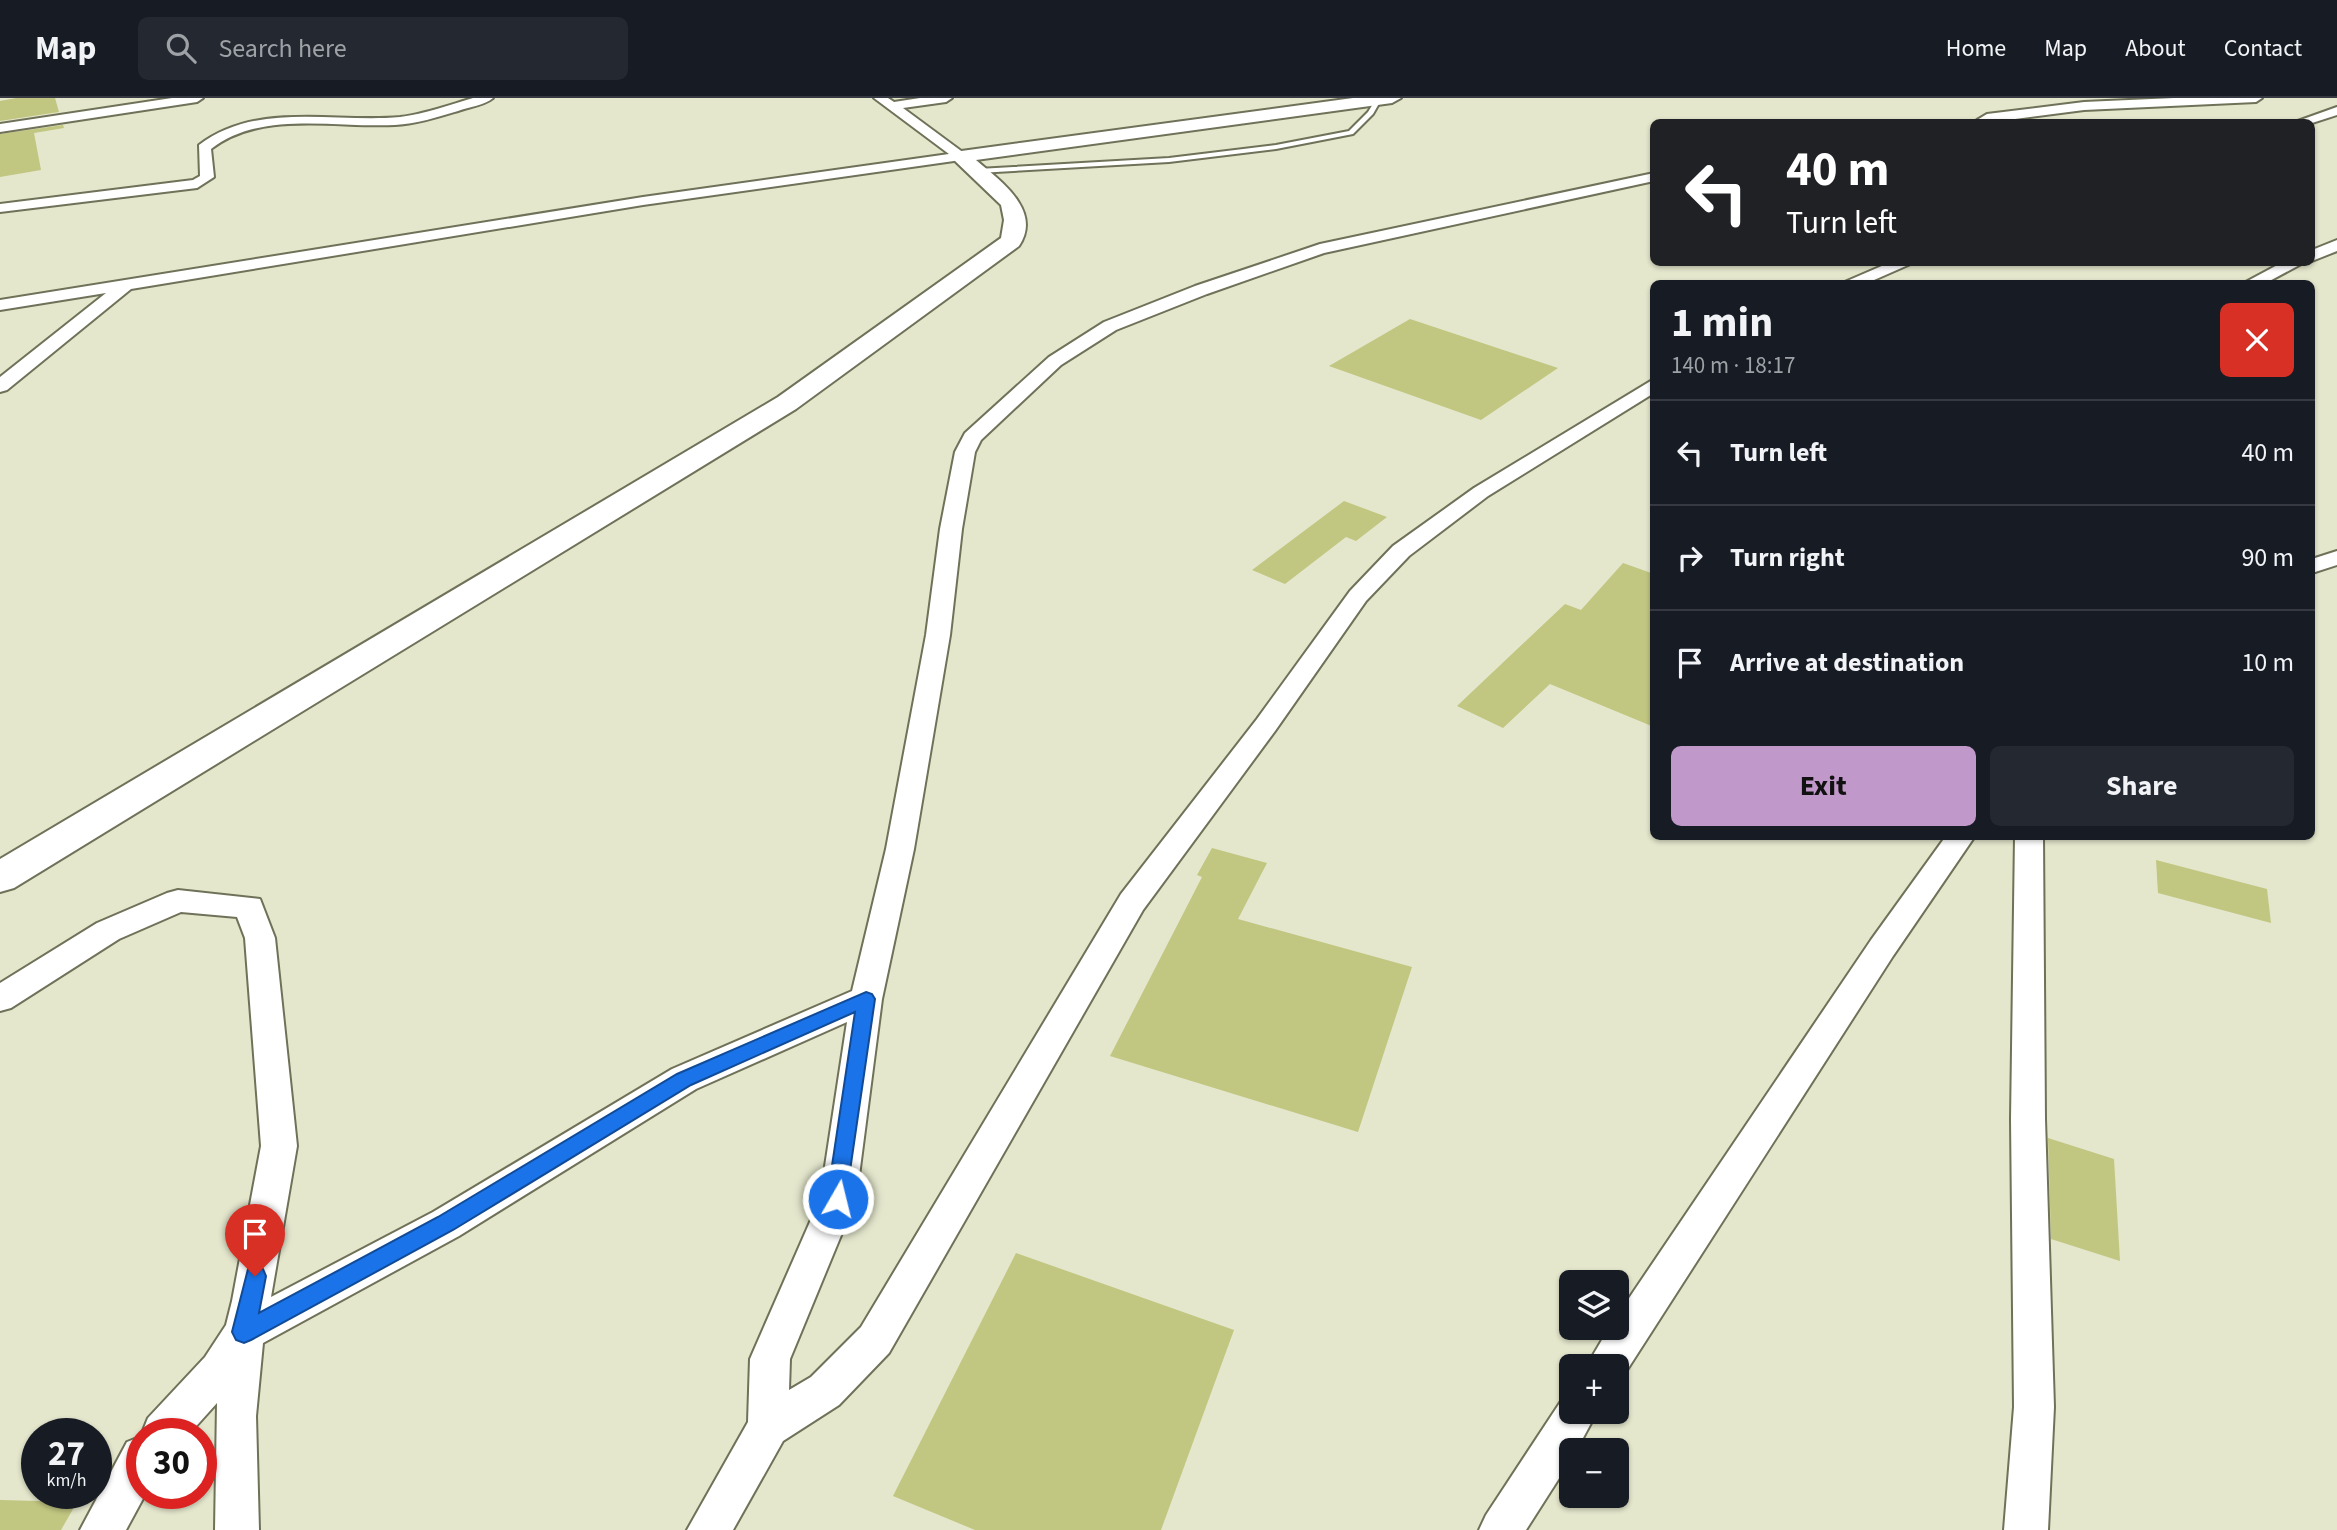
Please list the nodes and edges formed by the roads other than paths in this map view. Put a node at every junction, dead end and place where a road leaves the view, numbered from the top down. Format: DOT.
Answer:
graph roads {
  1 [pos="197,98"];
  2 [pos="487,98"];
  3 [pos="946,98"];
  4 [pos="2256,98"];
  5 [pos="1385,99"];
  6 [pos="886,102"];
  7 [pos="2337,111"];
  8 [pos="1984,119"];
  9 [pos="2312,119"];
  10 [pos="0,128"];
  11 [pos="970,163"];
  12 [pos="1650,178"];
  13 [pos="0,208"];
  14 [pos="2337,245"];
  15 [pos="2315,255"];
  16 [pos="1896,266"];
  17 [pos="2288,266"];
  18 [pos="1859,280"];
  19 [pos="2259,280"];
  20 [pos="127,285"];
  21 [pos="0,305"];
  22 [pos="0,386"];
  23 [pos="1650,391"];
  24 [pos="2337,558"];
  25 [pos="2315,565"];
  26 [pos="1958,840"];
  27 [pos="2029,840"];
  28 [pos="0,878"];
  29 [pos="0,999"];
  30 [pos="866,999"];
  31 [pos="244,1332"];
  32 [pos="1615,1354"];
  33 [pos="177,1418"];
  34 [pos="1569,1424"];
  35 [pos="768,1426"];
  36 [pos="126,1486"];
  37 [pos="102,1530"];
  38 [pos="237,1530"];
  39 [pos="709,1530"];
  40 [pos="1501,1530"];
  41 [pos="2026,1530"];
  1 -- 10 [label="street"];
  2 -- 13 [label="street"];
  3 -- 6 [label="street"];
  4 -- 8 [label="street"];
  5 -- 11 [label="street"];
  5 -- 11 [label="lane"];
  6 -- 11 [label="street"];
  7 -- 9 [label="street"];
  11 -- 20 [label="street"];
  11 -- 28 [label="street"];
  12 -- 30 [label="street"];
  14 -- 15 [label="street"];
  16 -- 18 [label="street"];
  17 -- 19 [label="street"];
  20 -- 21 [label="street"];
  20 -- 22 [label="street"];
  23 -- 35 [label="street"];
  24 -- 25 [label="street"];
  26 -- 32 [label="street"];
  27 -- 41 [label="street"];
  29 -- 31 [label="street"];
  30 -- 31 [label="street"];
  30 -- 35 [label="street"];
  31 -- 33 [label="street"];
  31 -- 38 [label="street"];
  34 -- 40 [label="street"];
  35 -- 39 [label="street"];
  36 -- 37 [label="street"];
}
